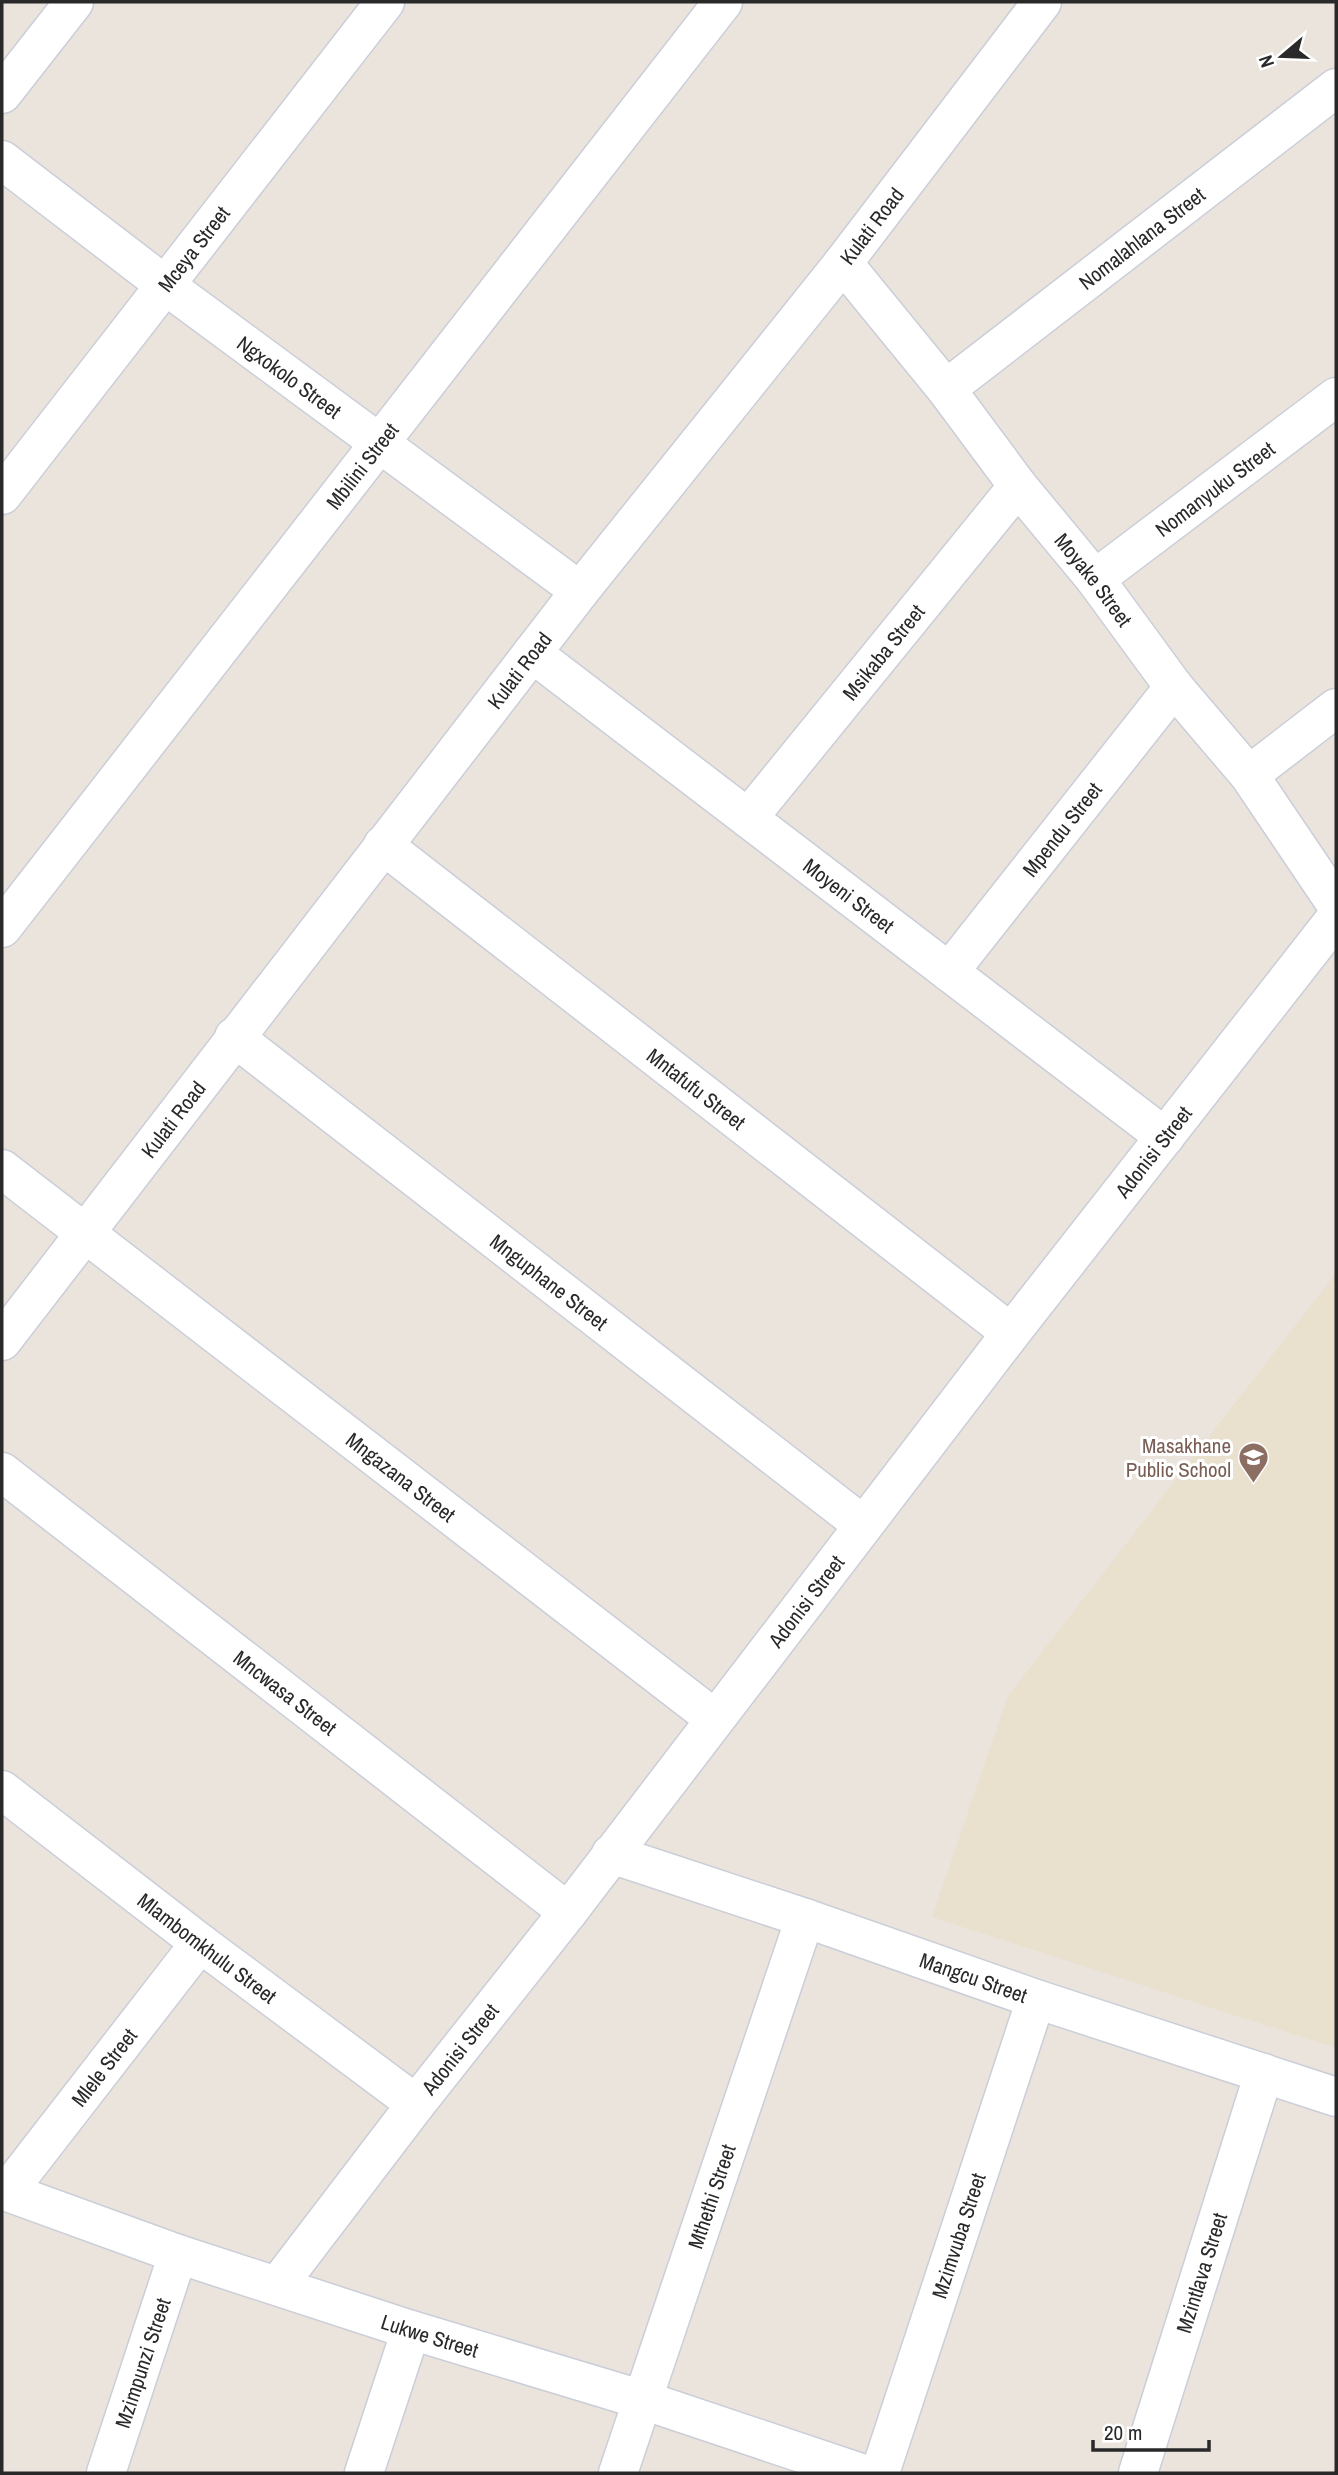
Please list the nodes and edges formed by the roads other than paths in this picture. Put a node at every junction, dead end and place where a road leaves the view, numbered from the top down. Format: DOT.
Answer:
graph roads {
  1 [pos="74,2"];
  2 [pos="386,2"];
  3 [pos="723,2"];
  4 [pos="1042,2"];
  5 [pos="1336,88"];
  6 [pos="2,94"];
  7 [pos="2,160"];
  8 [pos="843,263"];
  9 [pos="165,285"];
  10 [pos="946,389"];
  11 [pos="1336,397"];
  12 [pos="379,443"];
  13 [pos="1018,486"];
  14 [pos="2,495"];
  15 [pos="1095,579"];
  16 [pos="580,591"];
  17 [pos="532,653"];
  18 [pos="1174,687"];
  19 [pos="1336,708"];
  20 [pos="1249,775"];
  21 [pos="748,818"];
  22 [pos="383,845"];
  23 [pos="1336,904"];
  24 [pos="1336,918"];
  25 [pos="2,928"];
  26 [pos="949,971"];
  27 [pos="234,1037"];
  28 [pos="1165,1137"];
  29 [pos="2,1169"];
  30 [pos="86,1234"];
  31 [pos="1011,1333"];
  32 [pos="2,1341"];
  33 [pos="2,1472"];
  34 [pos="863,1525"];
  35 [pos="715,1719"];
  36 [pos="2,1791"];
  37 [pos="611,1854"];
  38 [pos="568,1912"];
  39 [pos="805,1918"];
  40 [pos="200,1943"];
  41 [pos="1036,1999"];
  42 [pos="1264,2073"];
  43 [pos="1336,2097"];
  44 [pos="416,2104"];
  45 [pos="4,2191"];
  46 [pos="178,2254"];
  47 [pos="278,2285"];
  48 [pos="411,2330"];
  49 [pos="643,2400"];
  50 [pos="106,2473"];
  51 [pos="364,2473"];
  52 [pos="618,2473"];
  53 [pos="861,2473"];
  54 [pos="880,2473"];
  55 [pos="1138,2473"];
  1 -- 6 [label="street"];
  2 -- 9 [label="street, Mceya Street"];
  3 -- 12 [label="street, Mbilini Street"];
  4 -- 8 [label="street, Kulati Road"];
  5 -- 10 [label="street, Nomalahlana Street"];
  7 -- 9 [label="street, Ngxokolo Street"];
  8 -- 10 [label="street, Moyake Street"];
  8 -- 16 [label="street, Kulati Road"];
  9 -- 12 [label="street, Ngxokolo Street"];
  9 -- 14 [label="street, Mceya Street"];
  10 -- 13 [label="street, Moyake Street"];
  11 -- 15 [label="street, Nomanyuku Street"];
  12 -- 16 [label="street, Ngxokolo Street"];
  12 -- 25 [label="street, Mbilini Street"];
  13 -- 15 [label="street, Moyake Street"];
  13 -- 21 [label="street, Msikaba Street"];
  15 -- 18 [label="street, Moyake Street"];
  16 -- 17 [label="street, Kulati Road"];
  17 -- 21 [label="street, Moyeni Street"];
  17 -- 22 [label="street, Kulati Road"];
  18 -- 20 [label="street, Moyake Street"];
  18 -- 26 [label="street, Mpendu Street"];
  19 -- 20 [label="street"];
  20 -- 23 [label="street, Moyake Street"];
  21 -- 26 [label="street, Moyeni Street"];
  22 -- 27 [label="street, Kulati Road"];
  22 -- 31 [label="street, Mntafufu Street"];
  24 -- 28 [label="street, Adonisi Street"];
  26 -- 28 [label="street, Moyeni Street"];
  27 -- 30 [label="street, Kulati Road"];
  27 -- 34 [label="street, Mnguphane Street"];
  28 -- 31 [label="street, Adonisi Street"];
  29 -- 30 [label="street, Mngazana Street"];
  30 -- 32 [label="street, Kulati Road"];
  30 -- 35 [label="street, Mngazana Street"];
  31 -- 34 [label="street, Adonisi Street"];
  33 -- 38 [label="street, Mncwasa Street"];
  34 -- 35 [label="street, Adonisi Street"];
  35 -- 37 [label="street, Adonisi Street"];
  36 -- 40 [label="street, Mlambomkhulu Street"];
  37 -- 38 [label="street, Adonisi Street"];
  37 -- 39 [label="street, Mangcu Street"];
  38 -- 44 [label="street, Adonisi Street"];
  39 -- 41 [label="street, Mangcu Street"];
  39 -- 49 [label="street, Mthethi Street"];
  40 -- 44 [label="street, Mlambomkhulu Street"];
  40 -- 45 [label="street, Mlele Street"];
  41 -- 42 [label="street, Mangcu Street"];
  41 -- 54 [label="street, Mzimvuba Street"];
  42 -- 43 [label="street, Mangcu Street"];
  42 -- 55 [label="street, Mzintlava Street"];
  44 -- 47 [label="street, Adonisi Street"];
  45 -- 46 [label="street, Lukwe Street"];
  46 -- 47 [label="street, Lukwe Street"];
  46 -- 50 [label="street, Mzimpunzi Street"];
  47 -- 48 [label="street, Lukwe Street"];
  48 -- 49 [label="street, Lukwe Street"];
  48 -- 51 [label="street"];
  49 -- 52 [label="street, Mthethi Street"];
  49 -- 53 [label="street, Lukwe Street"];
}
